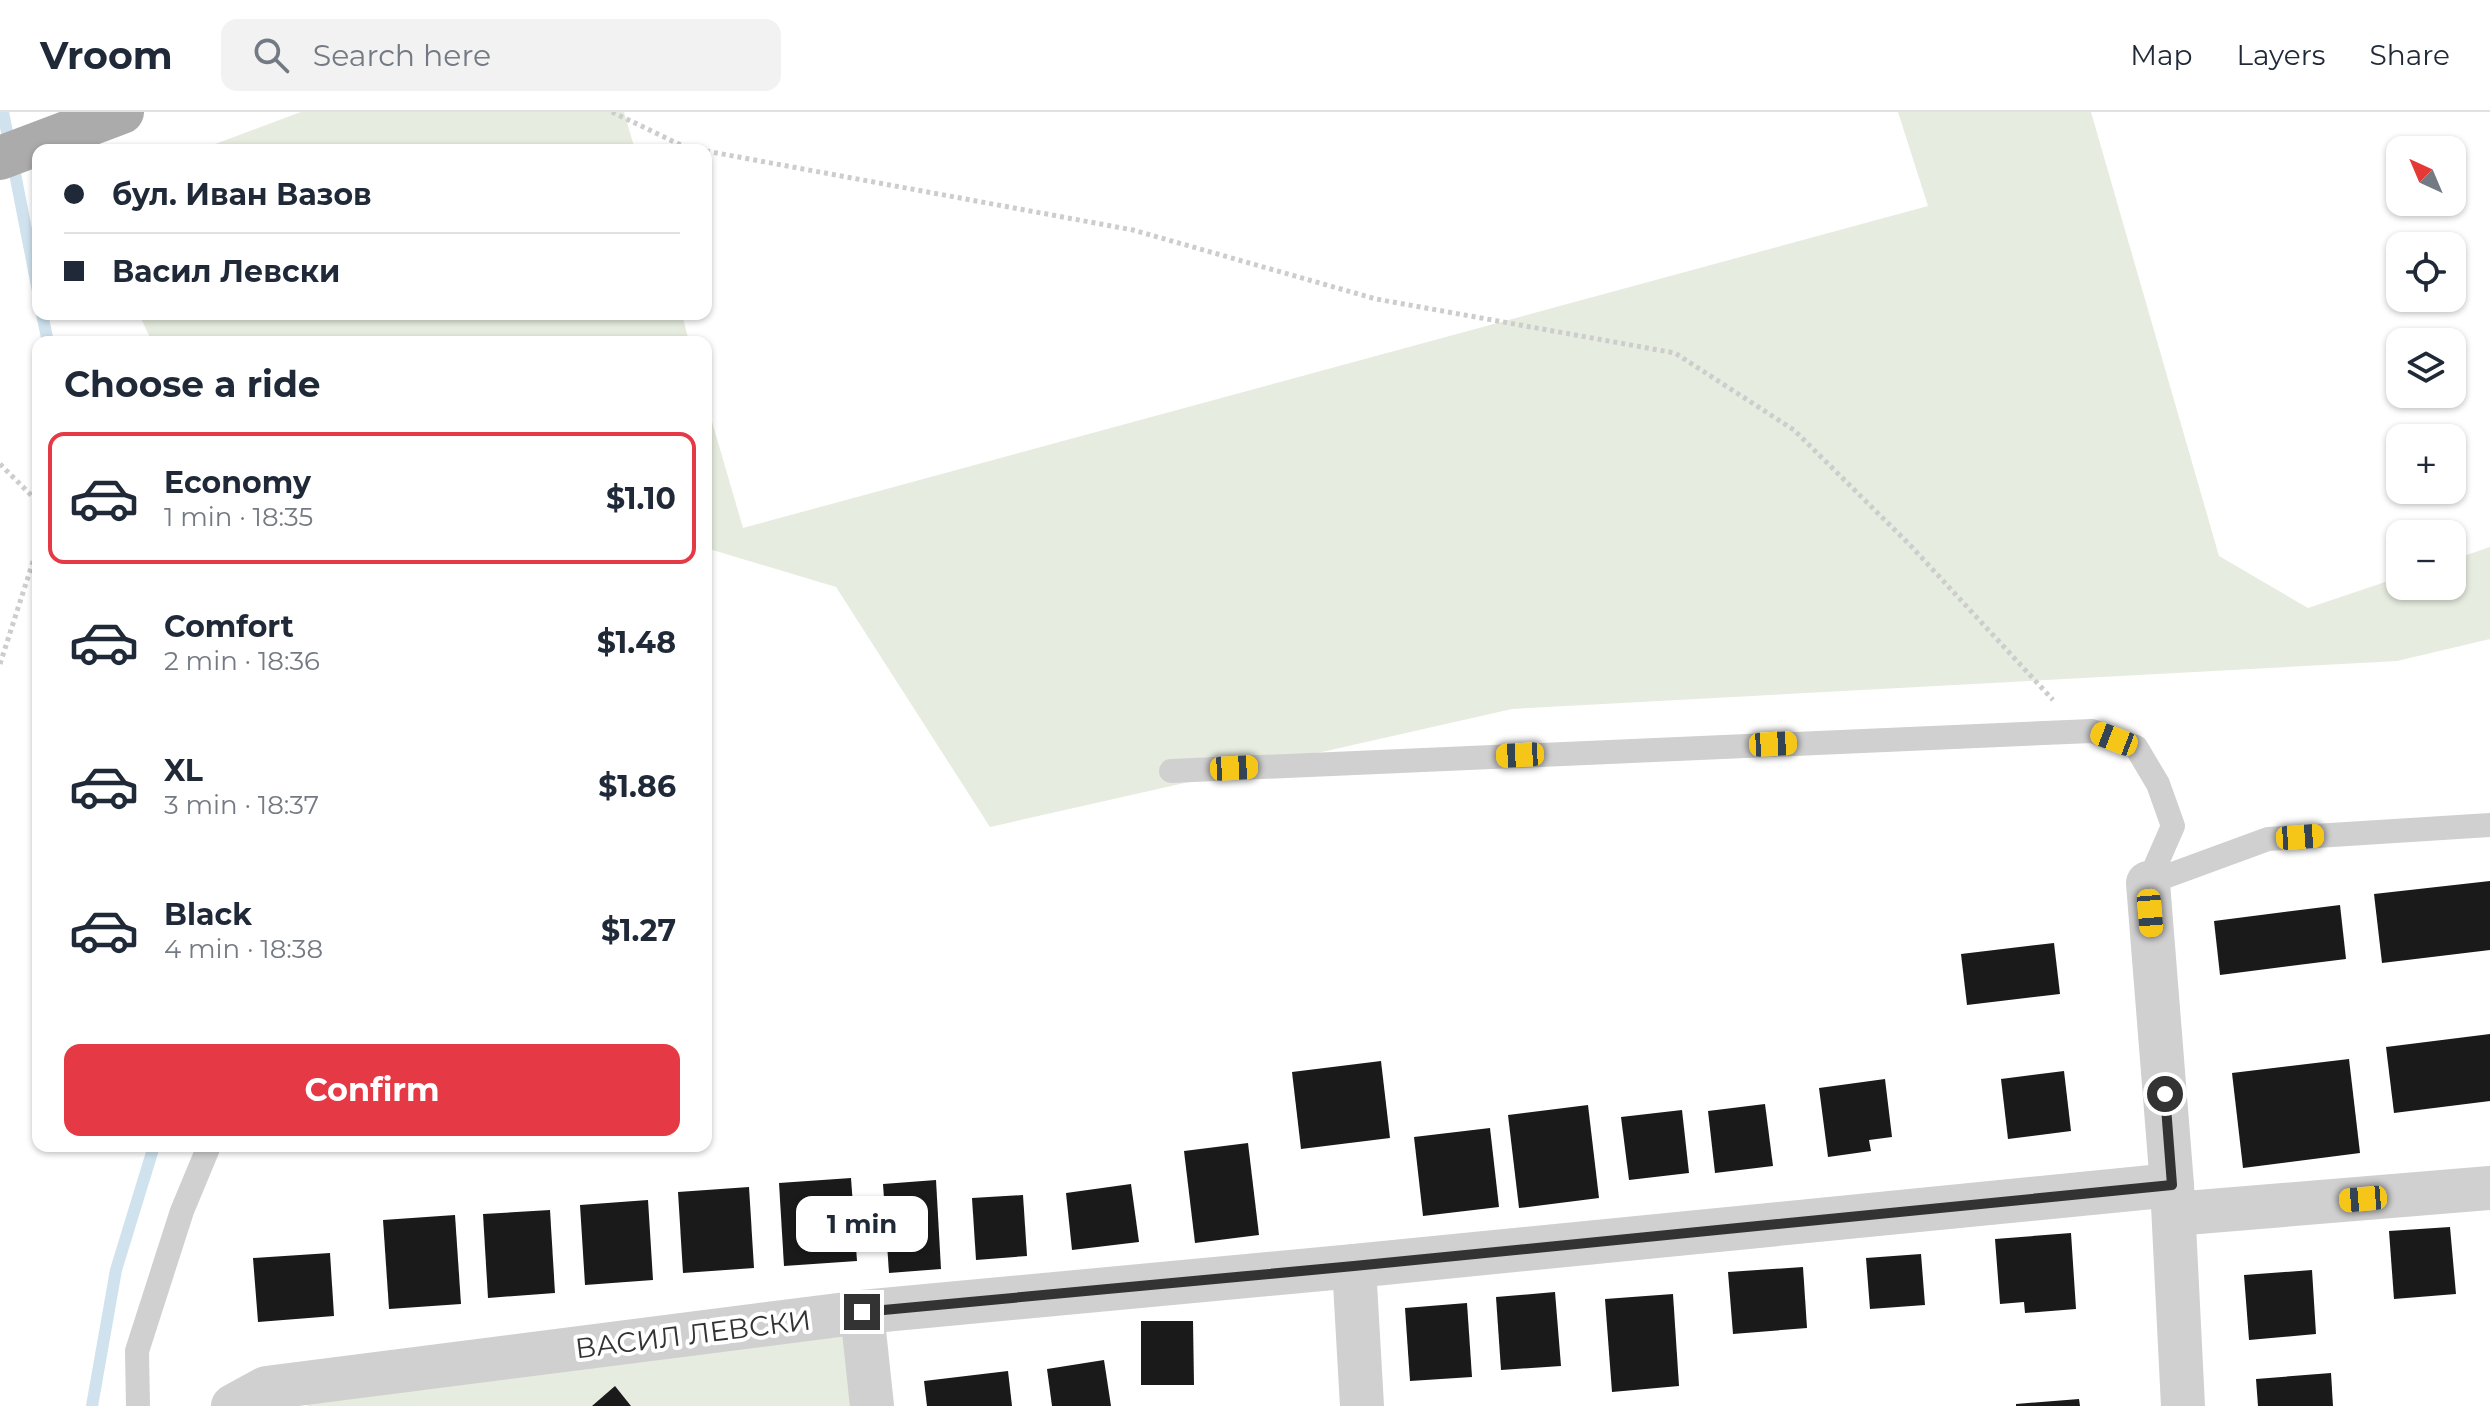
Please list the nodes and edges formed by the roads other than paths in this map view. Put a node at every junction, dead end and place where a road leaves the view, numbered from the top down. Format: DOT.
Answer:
graph roads {
  1 [pos="122,112"];
  2 [pos="37,144"];
  3 [pos="1171,771"];
  4 [pos="2490,825"];
  5 [pos="2148,883"];
  6 [pos="207,1152"];
  7 [pos="2490,1188"];
  8 [pos="2173,1200"];
  9 [pos="1354,1266"];
  10 [pos="862,1312"];
  11 [pos="249,1397"];
  12 [pos="138,1406"];
  13 [pos="872,1406"];
  14 [pos="1362,1406"];
  15 [pos="2183,1406"];
  1 -- 2 [label="main road"];
  3 -- 5 [label="lane"];
  4 -- 5 [label="lane"];
  5 -- 8 [label="street"];
  6 -- 12 [label="lane"];
  7 -- 8 [label="street, ВАСИЛ ЛЕВСКИ"];
  8 -- 9 [label="street, ВАСИЛ ЛЕВСКИ"];
  8 -- 15 [label="street"];
  9 -- 10 [label="street, ВАСИЛ ЛЕВСКИ"];
  9 -- 14 [label="street"];
  10 -- 11 [label="street, ВАСИЛ ЛЕВСКИ"];
  10 -- 13 [label="street"];
}
